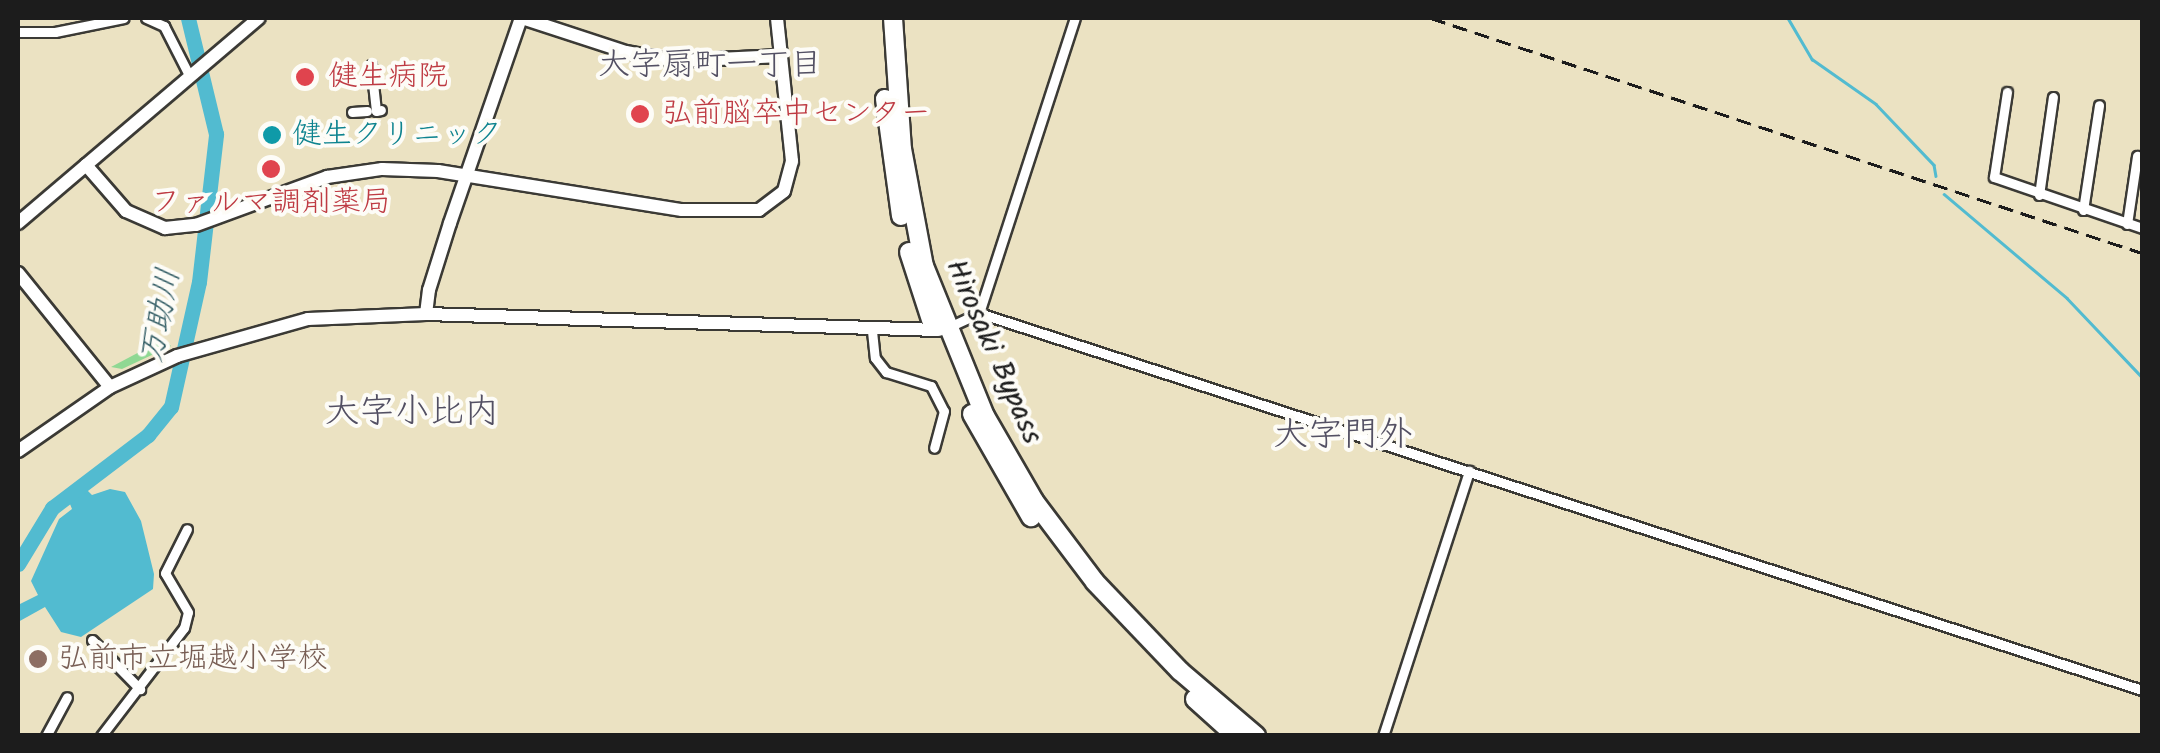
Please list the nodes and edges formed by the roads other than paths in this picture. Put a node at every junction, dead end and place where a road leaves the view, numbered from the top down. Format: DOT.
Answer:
graph roads {
  1 [pos="124,18"];
  2 [pos="146,18"];
  3 [pos="259,18"];
  4 [pos="522,18"];
  5 [pos="777,18"];
  6 [pos="882,18"];
  7 [pos="892,18"];
  8 [pos="1076,18"];
  9 [pos="18,32"];
  10 [pos="781,56"];
  11 [pos="371,65"];
  12 [pos="193,72"];
  13 [pos="2007,92"];
  14 [pos="2053,97"];
  15 [pos="2099,105"];
  16 [pos="381,110"];
  17 [pos="366,111"];
  18 [pos="352,112"];
  19 [pos="2138,156"];
  20 [pos="86,165"];
  21 [pos="467,177"];
  22 [pos="2039,195"];
  23 [pos="2083,210"];
  24 [pos="18,222"];
  25 [pos="2128,224"];
  26 [pos="2142,228"];
  27 [pos="18,273"];
  28 [pos="978,313"];
  29 [pos="426,314"];
  30 [pos="941,330"];
  31 [pos="872,332"];
  32 [pos="110,387"];
  33 [pos="934,448"];
  34 [pos="18,451"];
  35 [pos="1469,472"];
  36 [pos="187,529"];
  37 [pos="92,640"];
  38 [pos="140,689"];
  39 [pos="2142,690"];
  40 [pos="67,697"];
  41 [pos="46,736"];
  42 [pos="101,736"];
  43 [pos="1236,736"];
  44 [pos="1256,736"];
  45 [pos="1383,736"];
  1 -- 9 [label="street"];
  2 -- 12 [label="street"];
  3 -- 12 [label="street"];
  4 -- 10 [label="street"];
  4 -- 21 [label="street"];
  5 -- 10 [label="street"];
  6 -- 30 [label="highway, Hirosaki Bypass"];
  7 -- 30 [label="highway, Hirosaki Bypass"];
  8 -- 28 [label="street"];
  10 -- 21 [label="street"];
  11 -- 16 [label="street"];
  12 -- 20 [label="street"];
  13 -- 22 [label="street"];
  14 -- 22 [label="street"];
  15 -- 23 [label="street"];
  17 -- 18 [label="street"];
  19 -- 25 [label="street"];
  20 -- 21 [label="street"];
  20 -- 24 [label="street"];
  21 -- 29 [label="street"];
  22 -- 23 [label="street"];
  23 -- 25 [label="street"];
  25 -- 26 [label="street"];
  27 -- 32 [label="street"];
  28 -- 30 [label="street"];
  28 -- 35 [label="street"];
  29 -- 31 [label="street"];
  29 -- 32 [label="street"];
  30 -- 31 [label="street"];
  30 -- 43 [label="highway, Hirosaki Bypass"];
  30 -- 44 [label="highway, Hirosaki Bypass"];
  31 -- 33 [label="street"];
  32 -- 34 [label="street"];
  35 -- 39 [label="street"];
  35 -- 45 [label="street"];
  36 -- 38 [label="street"];
  37 -- 38 [label="street"];
  38 -- 42 [label="street"];
  40 -- 41 [label="street"];
}
